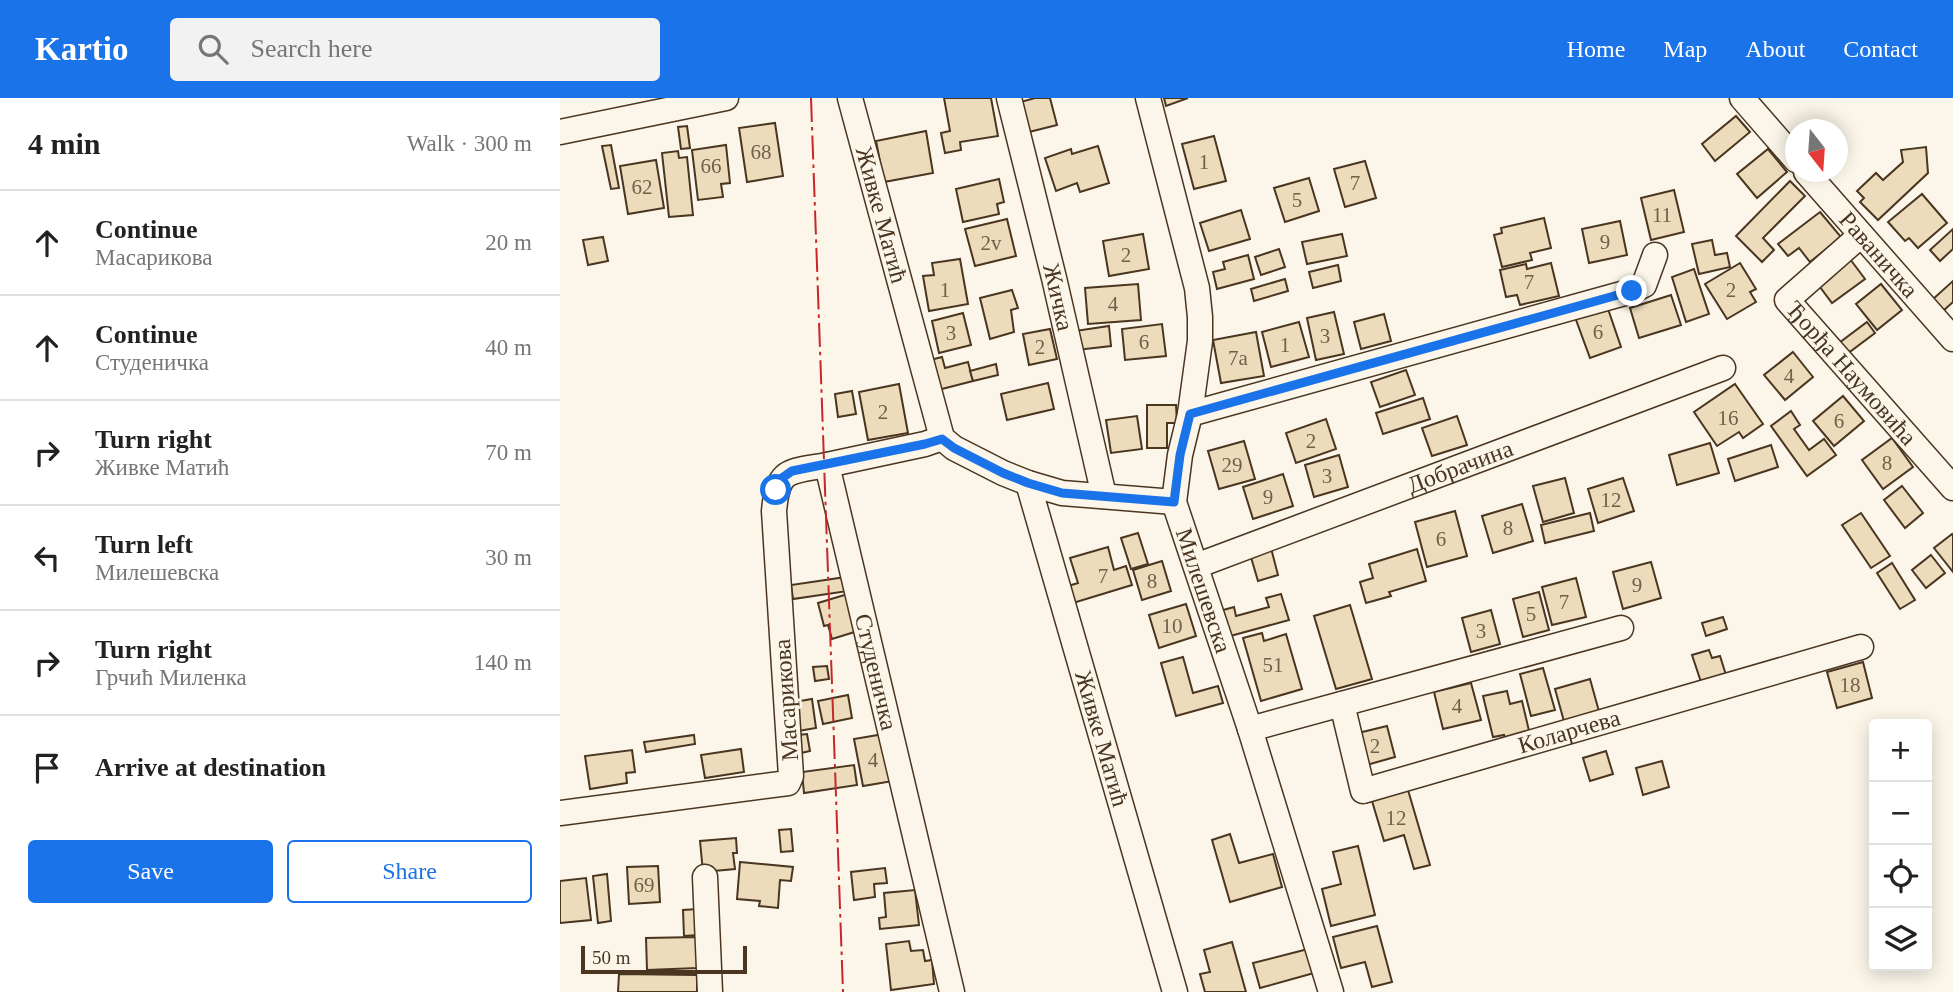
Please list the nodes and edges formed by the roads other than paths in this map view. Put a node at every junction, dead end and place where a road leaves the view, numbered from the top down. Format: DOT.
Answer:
graph roads {
  1 [pos="726,98"];
  2 [pos="850,98"];
  3 [pos="1009,98"];
  4 [pos="1148,98"];
  5 [pos="1742,98"];
  6 [pos="560,132"];
  7 [pos="1785,147"];
  8 [pos="1815,182"];
  9 [pos="1861,235"];
  10 [pos="1655,255"];
  11 [pos="1953,339"];
  12 [pos="1723,369"];
  13 [pos="1190,414"];
  14 [pos="942,439"];
  15 [pos="827,465"];
  16 [pos="1028,483"];
  17 [pos="1953,488"];
  18 [pos="1104,496"];
  19 [pos="1174,502"];
  20 [pos="1196,566"];
  21 [pos="1621,628"];
  22 [pos="1861,647"];
  23 [pos="1342,704"];
  24 [pos="1251,729"];
  25 [pos="560,813"];
  26 [pos="705,877"];
  27 [pos="710,992"];
  28 [pos="952,992"];
  29 [pos="1175,992"];
  30 [pos="1331,992"];
  1 -- 6 [label="street"];
  2 -- 14 [label="street, Живке Матић"];
  3 -- 18 [label="street, Жичка"];
  4 -- 13 [label="street, Милешевска"];
  5 -- 7 [label="street"];
  8 -- 9 [label="street, Раваничка"];
  9 -- 11 [label="street, Раваничка"];
  9 -- 17 [label="street, Ђорђа Наумовића"];
  10 -- 13 [label="street"];
  12 -- 20 [label="street, Добрачина"];
  13 -- 19 [label="street, Милешевска"];
  14 -- 15 [label="street"];
  14 -- 16 [label="street"];
  15 -- 25 [label="street, Масарикова"];
  15 -- 28 [label="street, Студеничка"];
  16 -- 18 [label="street"];
  16 -- 29 [label="street, Живке Матић"];
  18 -- 19 [label="street"];
  19 -- 20 [label="street, Милешевска"];
  20 -- 24 [label="street, Милешевска"];
  21 -- 23 [label="street"];
  22 -- 23 [label="street, Коларчева"];
  23 -- 24 [label="street"];
  24 -- 30 [label="street, Милешевска"];
  26 -- 27 [label="street"];
}
